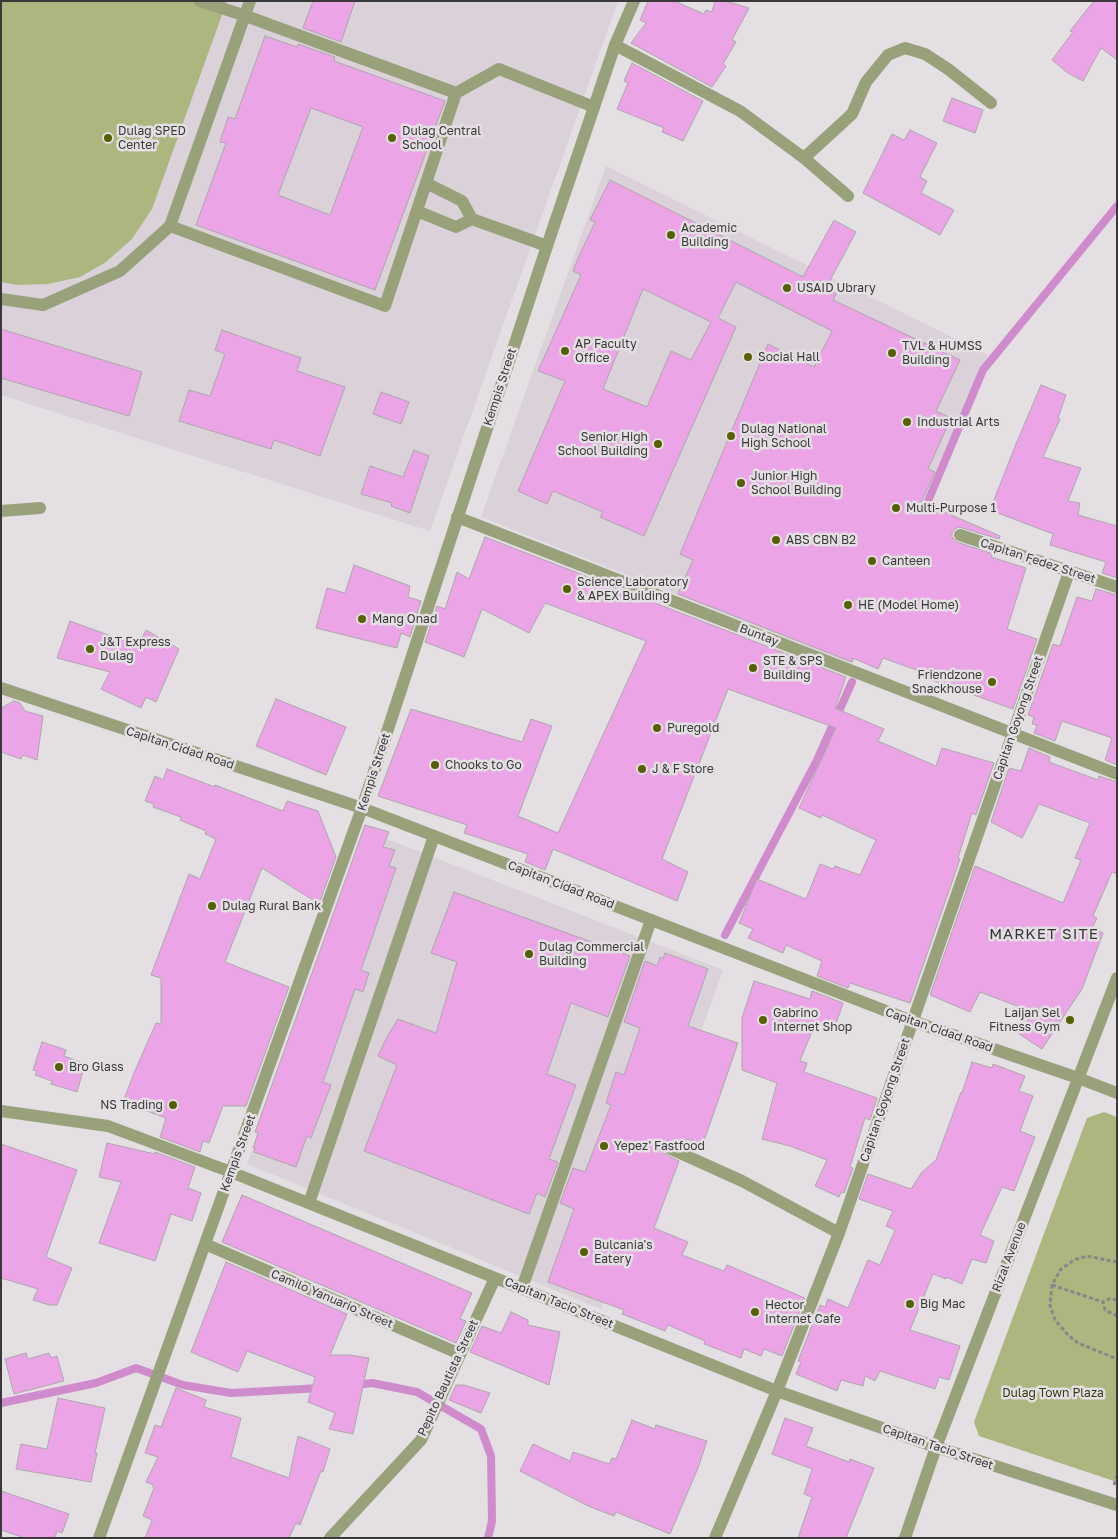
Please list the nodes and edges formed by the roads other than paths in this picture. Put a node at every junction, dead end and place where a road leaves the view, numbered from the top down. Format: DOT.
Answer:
graph roads {
  1 [pos="200,1"];
  2 [pos="250,1"];
  3 [pos="634,1"];
  4 [pos="246,16"];
  5 [pos="615,45"];
  6 [pos="456,93"];
  7 [pos="991,103"];
  8 [pos="594,107"];
  9 [pos="804,158"];
  10 [pos="426,183"];
  11 [pos="848,196"];
  12 [pos="417,211"];
  13 [pos="472,219"];
  14 [pos="170,226"];
  15 [pos="547,246"];
  16 [pos="1,299"];
  17 [pos="40,508"];
  18 [pos="1,511"];
  19 [pos="457,517"];
  20 [pos="960,535"];
  21 [pos="1069,572"];
  22 [pos="1117,587"];
  23 [pos="1,688"];
  24 [pos="1012,735"];
  25 [pos="1117,774"];
  26 [pos="362,808"];
  27 [pos="434,836"];
  28 [pos="651,920"];
  29 [pos="1117,978"];
  30 [pos="912,1021"];
  31 [pos="1078,1078"];
  32 [pos="1117,1093"];
  33 [pos="1,1111"];
  34 [pos="669,1148"];
  35 [pos="231,1172"];
  36 [pos="309,1203"];
  37 [pos="838,1233"];
  38 [pos="205,1244"];
  39 [pos="495,1278"];
  40 [pos="522,1288"];
  41 [pos="460,1354"];
  42 [pos="777,1391"];
  43 [pos="936,1446"];
  44 [pos="1117,1505"];
  45 [pos="99,1538"];
  46 [pos="330,1538"];
  47 [pos="715,1538"];
  48 [pos="905,1538"];
  1 -- 4 [label="street"];
  2 -- 4 [label="street"];
  3 -- 5 [label="street, Kempis Street"];
  4 -- 6 [label="street"];
  4 -- 14 [label="street"];
  5 -- 8 [label="street, Kempis Street"];
  5 -- 9 [label="street"];
  6 -- 8 [label="street"];
  6 -- 10 [label="street"];
  7 -- 9 [label="street"];
  8 -- 15 [label="street, Kempis Street"];
  9 -- 11 [label="street"];
  10 -- 12 [label="street"];
  10 -- 13 [label="street"];
  12 -- 13 [label="street"];
  12 -- 14 [label="street"];
  13 -- 15 [label="street"];
  14 -- 16 [label="street"];
  15 -- 19 [label="street, Kempis Street"];
  17 -- 18 [label="street"];
  19 -- 24 [label="street, Buntay"];
  19 -- 26 [label="street, Kempis Street"];
  20 -- 21 [label="street, Capitan Fedez Street"];
  21 -- 22 [label="street, Capitan Fedez Street"];
  21 -- 24 [label="street, Capitan Goyong Street"];
  23 -- 26 [label="street, Capitan Cidad Road"];
  24 -- 25 [label="street, Buntay"];
  24 -- 30 [label="street, Capitan Goyong Street"];
  26 -- 27 [label="street, Capitan Cidad Road"];
  26 -- 35 [label="street, Kempis Street"];
  27 -- 28 [label="street, Capitan Cidad Road"];
  27 -- 36 [label="street"];
  28 -- 30 [label="street, Capitan Cidad Road"];
  28 -- 40 [label="street"];
  29 -- 31 [label="street, Rizal Avenue"];
  30 -- 31 [label="street, Capitan Cidad Road"];
  30 -- 37 [label="street, Capitan Goyong Street"];
  31 -- 32 [label="street, Capitan Cidad Road"];
  31 -- 43 [label="street, Rizal Avenue"];
  33 -- 35 [label="street, Capitan Tacio Street"];
  34 -- 37 [label="street"];
  35 -- 36 [label="street, Capitan Tacio Street"];
  35 -- 38 [label="street, Kempis Street"];
  36 -- 39 [label="street, Capitan Tacio Street"];
  37 -- 42 [label="street, Capitan Goyong Street"];
  38 -- 41 [label="street, Camilo Yanuario Street"];
  38 -- 45 [label="street, Kempis Street"];
  39 -- 40 [label="street, Capitan Tacio Street"];
  39 -- 41 [label="street, Pepito Bautista Street"];
  40 -- 42 [label="street, Capitan Tacio Street"];
  41 -- 46 [label="street, Pepito Bautista Street"];
  42 -- 43 [label="street, Capitan Tacio Street"];
  42 -- 47 [label="street, Capitan Goyong Street"];
  43 -- 44 [label="street, Capitan Tacio Street"];
  43 -- 48 [label="street, Rizal Avenue"];
}
